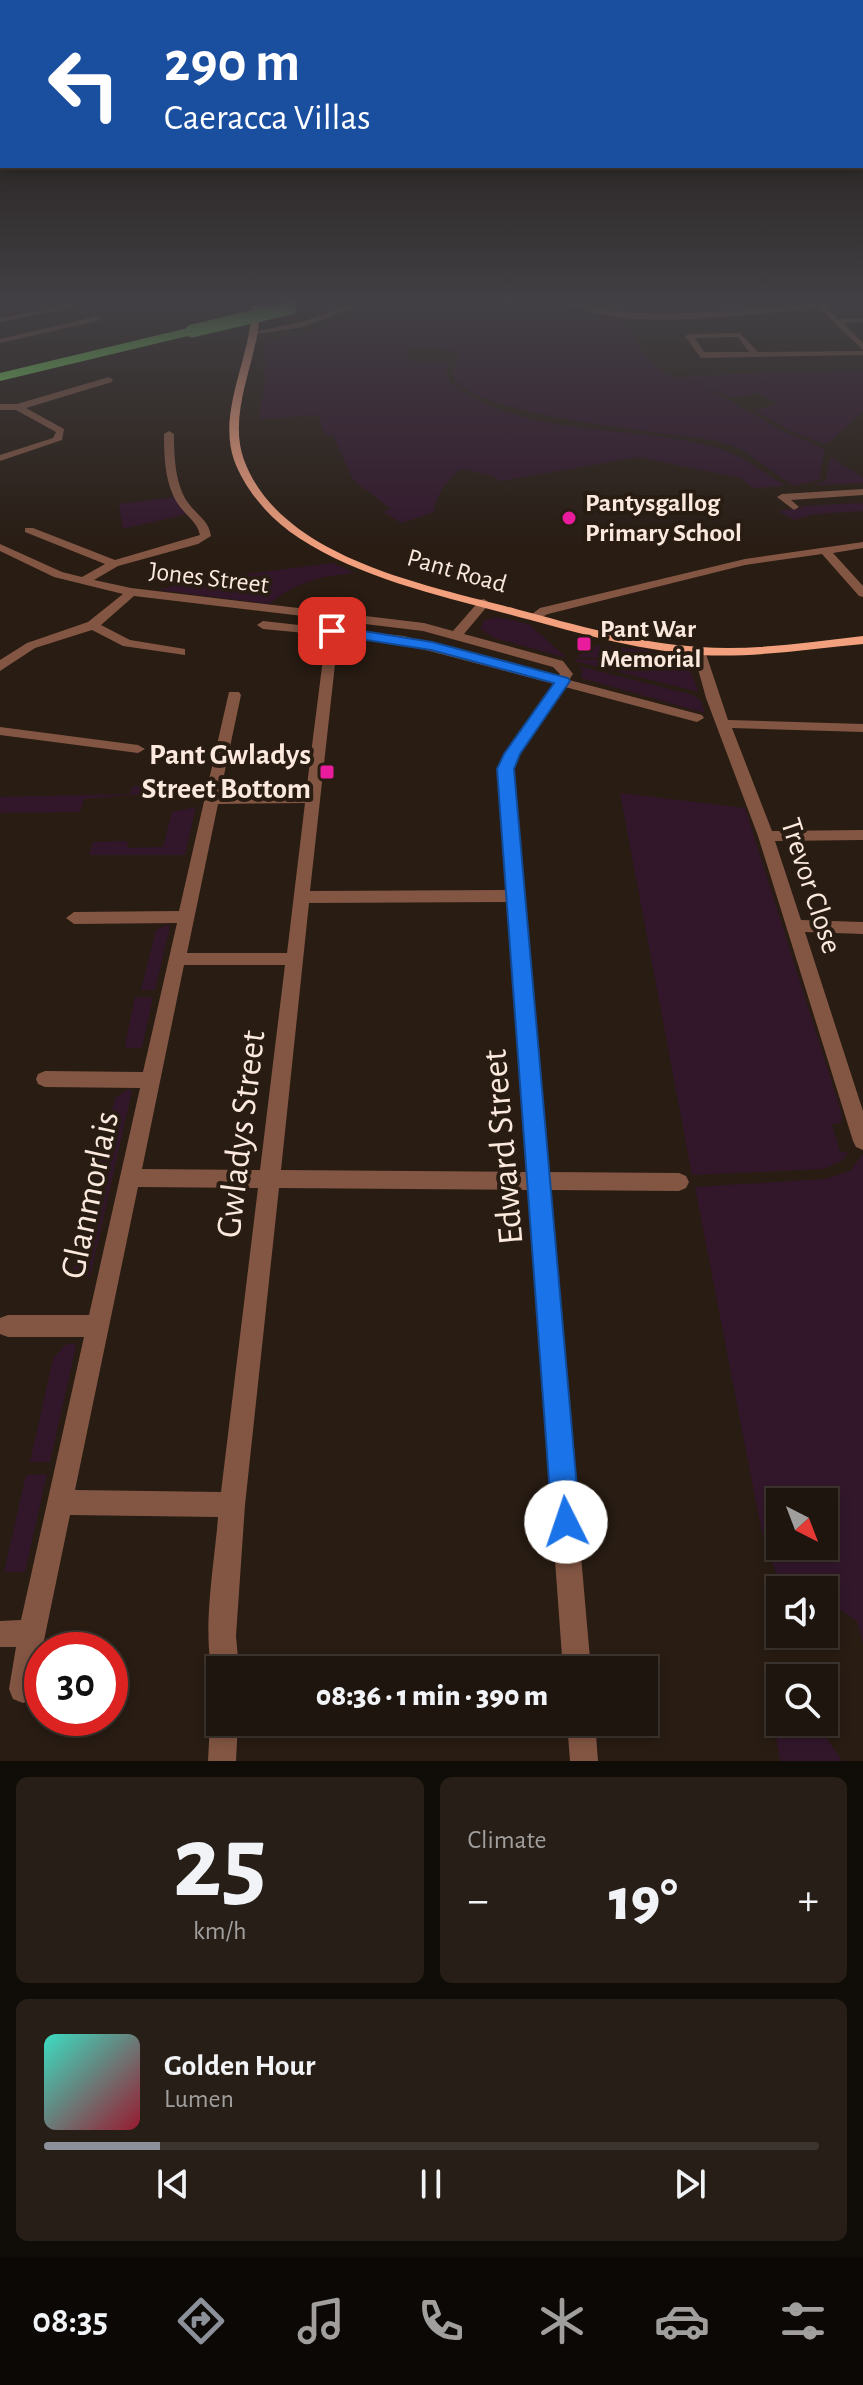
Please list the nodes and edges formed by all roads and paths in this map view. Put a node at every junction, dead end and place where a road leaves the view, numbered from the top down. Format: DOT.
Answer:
graph roads {
  1 [pos="85,387"];
  2 [pos="243,387"];
  3 [pos="0,407"];
  4 [pos="18,407"];
  5 [pos="169,434"];
  6 [pos="0,458"];
  7 [pos="863,492"];
  8 [pos="794,507"];
  9 [pos="29,530"];
  10 [pos="863,545"];
  11 [pos="0,547"];
  12 [pos="825,551"];
  13 [pos="114,564"];
  14 [pos="82,582"];
  15 [pos="131,592"];
  16 [pos="863,593"];
  17 [pos="484,603"];
  18 [pos="534,617"];
  19 [pos="333,624"];
  20 [pos="92,625"];
  21 [pos="263,625"];
  22 [pos="457,634"];
  23 [pos="863,640"];
  24 [pos="699,651"];
  25 [pos="180,652"];
  26 [pos="0,667"];
  27 [pos="560,672"];
  28 [pos="234,695"];
  29 [pos="697,718"];
  30 [pos="723,724"];
  31 [pos="863,728"];
  32 [pos="0,731"];
  33 [pos="138,749"];
  34 [pos="312,798"];
  35 [pos="211,799"];
  36 [pos="863,835"];
  37 [pos="766,836"];
  38 [pos="516,896"];
  39 [pos="302,897"];
  40 [pos="184,917"];
  41 [pos="74,918"];
  42 [pos="795,926"];
  43 [pos="863,928"];
  44 [pos="177,959"];
  45 [pos="295,959"];
  46 [pos="45,1079"];
  47 [pos="152,1080"];
  48 [pos="863,1141"];
  49 [pos="132,1178"];
  50 [pos="270,1179"];
  51 [pos="540,1179"];
  52 [pos="679,1182"];
  53 [pos="8,1326"];
  54 [pos="99,1326"];
  55 [pos="62,1502"];
  56 [pos="232,1505"];
  57 [pos="32,1632"];
  58 [pos="24,1633"];
  59 [pos="0,1634"];
  60 [pos="224,1656"];
  61 [pos="576,1656"];
  62 [pos="24,1683"];
  63 [pos="23,1689"];
  64 [pos="223,1736"];
  65 [pos="582,1736"];
  66 [pos="222,1761"];
  67 [pos="584,1761"];
  1 -- 4 [label="street"];
  2 -- 17 [label="street, Pant Road"];
  3 -- 4 [label="street"];
  4 -- 6 [label="street"];
  5 -- 13 [label="street"];
  7 -- 8 [label="street"];
  9 -- 13 [label="street"];
  10 -- 12 [label="street"];
  11 -- 14 [label="street, Jones Street"];
  12 -- 16 [label="street"];
  12 -- 18 [label="street"];
  13 -- 14 [label="street"];
  14 -- 15 [label="street, Jones Street"];
  15 -- 19 [label="street, Jones Street"];
  15 -- 20 [label="street"];
  17 -- 18 [label="street, Pant Road"];
  17 -- 22 [label="street"];
  18 -- 24 [label="street, Pant Road"];
  19 -- 21 [label="street"];
  19 -- 22 [label="street, Jones Street"];
  19 -- 27 [label="street"];
  19 -- 34 [label="street, Gwladys Street"];
  20 -- 25 [label="street"];
  20 -- 26 [label="street"];
  22 -- 27 [label="street, Jones Street"];
  23 -- 24 [label="street, Pant Road"];
  24 -- 30 [label="street, Trevor Close"];
  27 -- 29 [label="street"];
  27 -- 38 [label="street, Edward Street"];
  28 -- 35 [label="street, Glanmorlais"];
  30 -- 31 [label="street"];
  30 -- 37 [label="street, Trevor Close"];
  32 -- 33 [label="street"];
  34 -- 35 [label="street"];
  34 -- 39 [label="street, Gwladys Street"];
  35 -- 40 [label="street, Glanmorlais"];
  36 -- 37 [label="street"];
  37 -- 42 [label="street, Trevor Close"];
  38 -- 39 [label="street"];
  38 -- 51 [label="street, Edward Street"];
  39 -- 45 [label="street, Gwladys Street"];
  40 -- 41 [label="street"];
  40 -- 44 [label="street, Glanmorlais"];
  42 -- 43 [label="street"];
  42 -- 48 [label="street, Trevor Close"];
  44 -- 45 [label="street"];
  44 -- 47 [label="street, Glanmorlais"];
  45 -- 50 [label="street, Gwladys Street"];
  46 -- 47 [label="street, Glanmorlais"];
  47 -- 49 [label="street, Glanmorlais"];
  49 -- 50 [label="street"];
  49 -- 54 [label="street, Glanmorlais"];
  50 -- 51 [label="street"];
  50 -- 56 [label="street, Gwladys Street"];
  51 -- 52 [label="street"];
  51 -- 61 [label="street, Edward Street"];
  53 -- 54 [label="street, Glanmorlais"];
  54 -- 55 [label="street, Glanmorlais"];
  55 -- 56 [label="street"];
  55 -- 57 [label="street, Glanmorlais"];
  56 -- 60 [label="street, Gwladys Street"];
  58 -- 59 [label="street"];
  62 -- 63 [label="street, Glanmorlais"];
  64 -- 66 [label="street"];
  65 -- 67 [label="street"];
}
